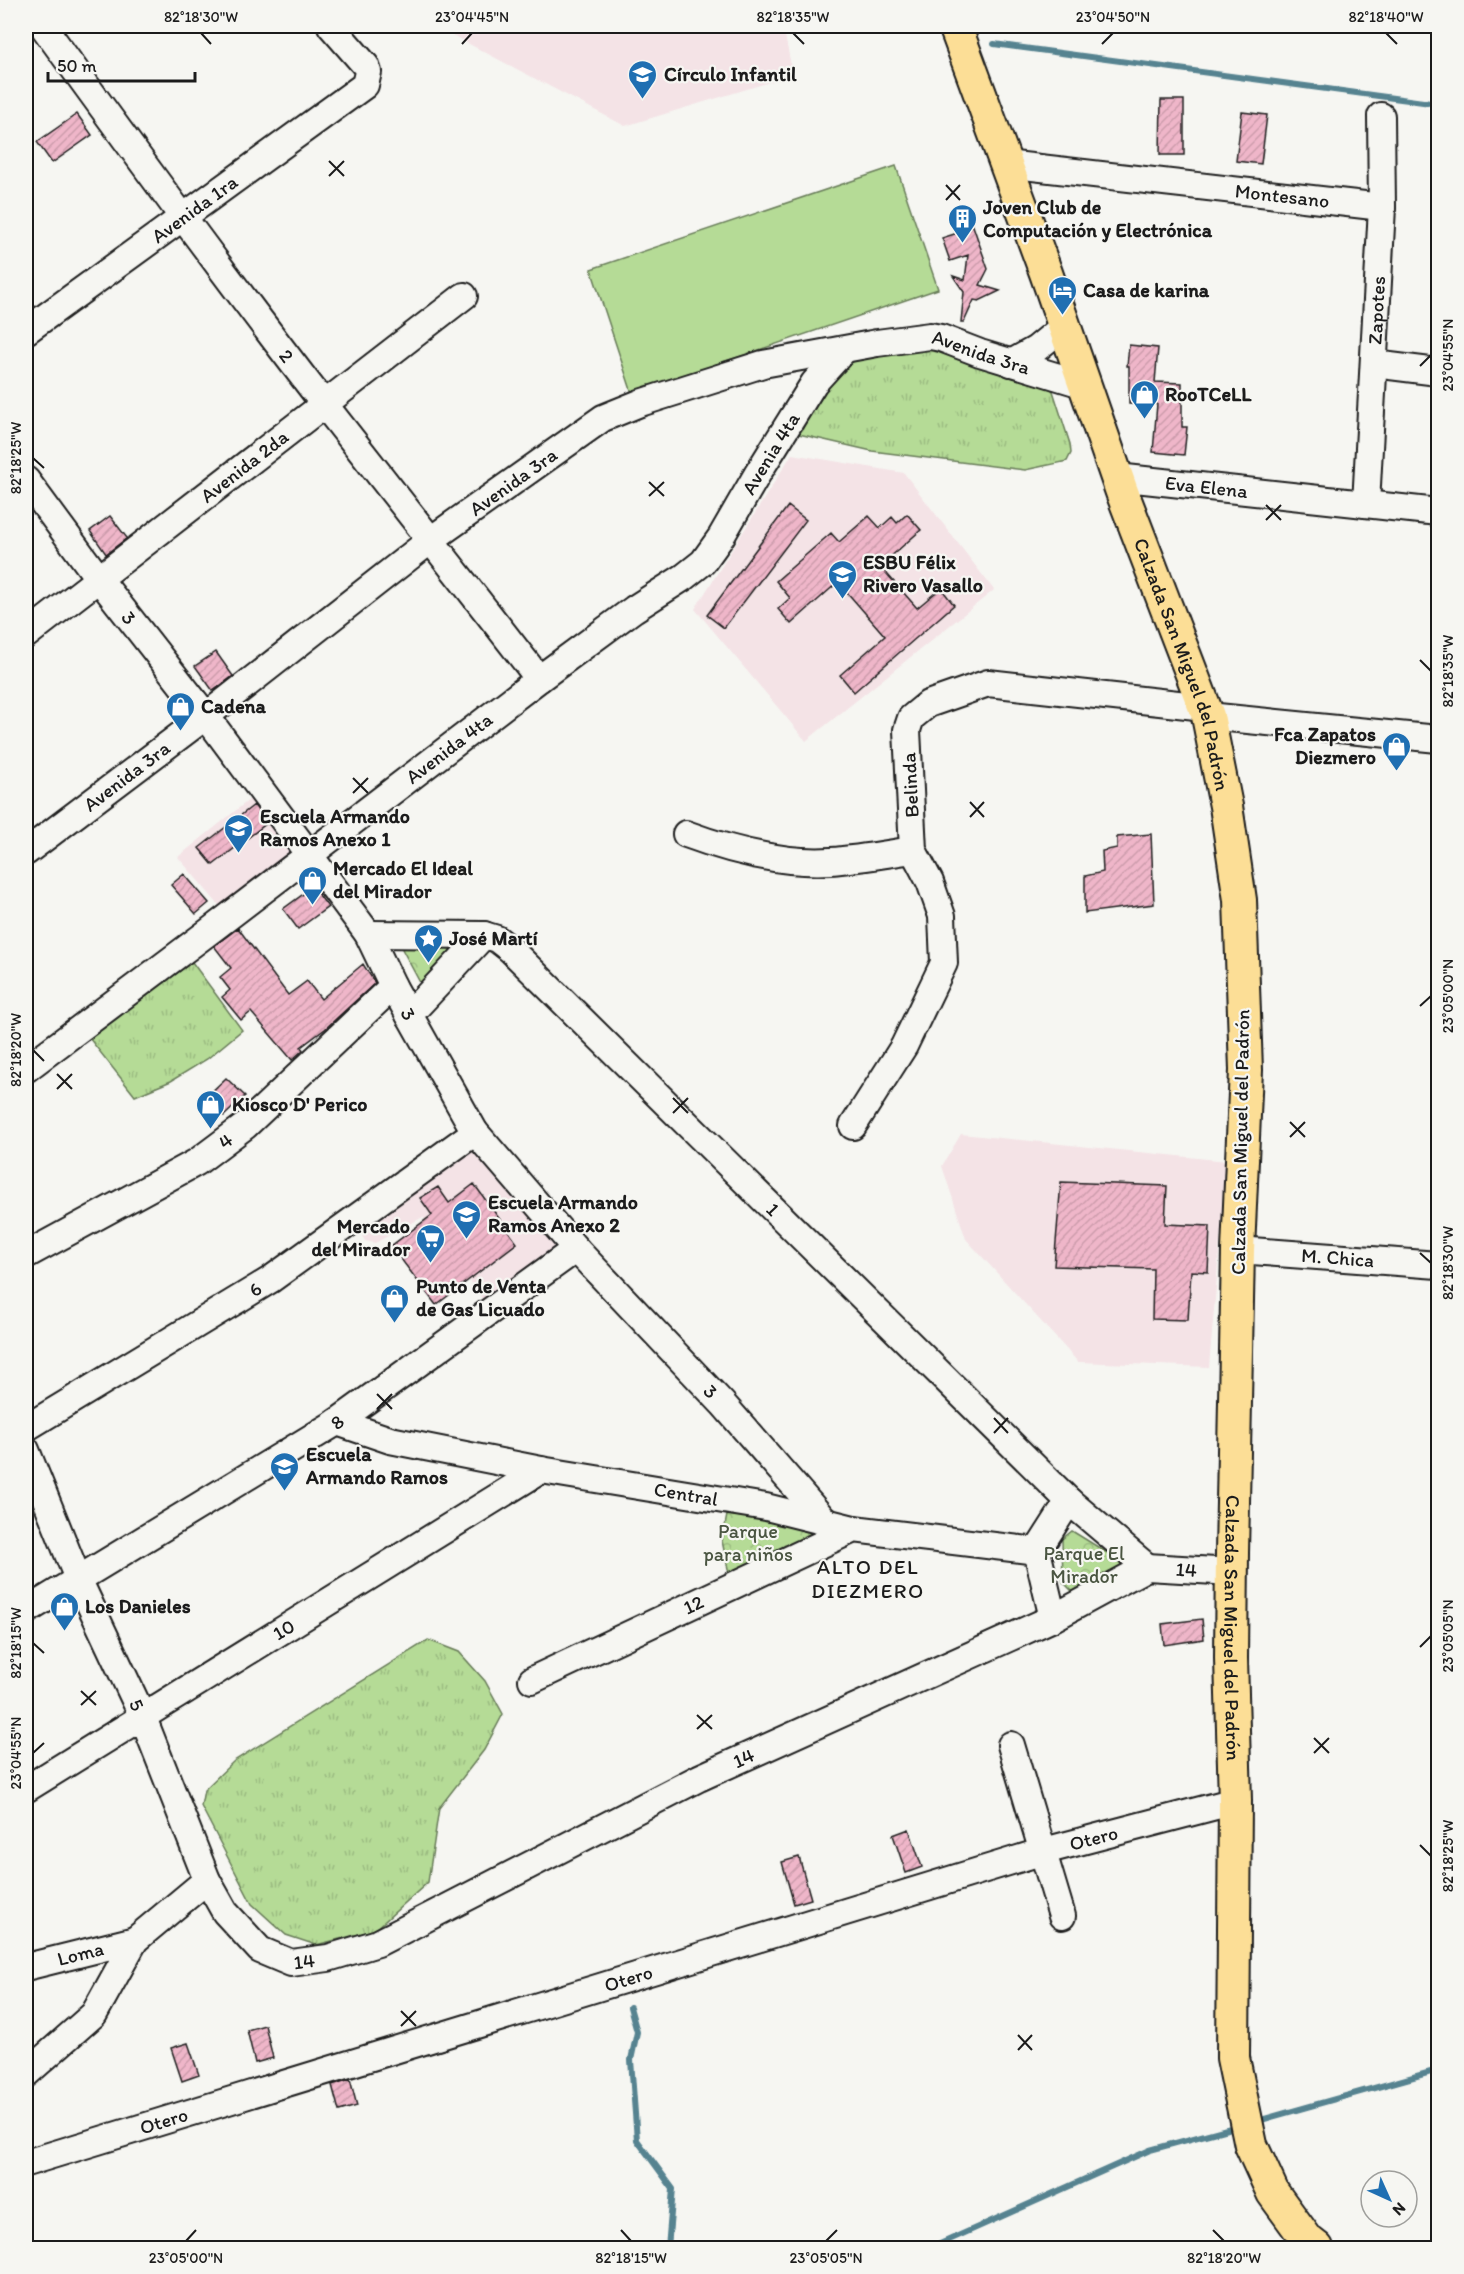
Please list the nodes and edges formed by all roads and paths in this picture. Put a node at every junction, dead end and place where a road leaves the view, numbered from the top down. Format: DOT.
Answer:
graph roads {
  1 [pos="43,26"];
  2 [pos="331,26"];
  3 [pos="955,26"];
  4 [pos="1381,116"];
  5 [pos="1005,164"];
  6 [pos="1382,207"];
  7 [pos="182,216"];
  8 [pos="464,296"];
  9 [pos="1064,326"];
  10 [pos="26,331"];
  11 [pos="844,350"];
  12 [pos="1011,363"];
  13 [pos="1374,364"];
  14 [pos="1438,372"];
  15 [pos="1085,385"];
  16 [pos="324,404"];
  17 [pos="1117,477"];
  18 [pos="26,480"];
  19 [pos="1366,504"];
  20 [pos="1438,512"];
  21 [pos="432,539"];
  22 [pos="703,562"];
  23 [pos="99,579"];
  24 [pos="26,635"];
  25 [pos="539,679"];
  26 [pos="1207,711"];
  27 [pos="206,716"];
  28 [pos="1438,739"];
  29 [pos="686,834"];
  30 [pos="913,850"];
  31 [pos="26,852"];
  32 [pos="309,855"];
  33 [pos="368,933"];
  34 [pos="484,935"];
  35 [pos="393,986"];
  36 [pos="409,1015"];
  37 [pos="26,1069"];
  38 [pos="853,1126"];
  39 [pos="475,1132"];
  40 [pos="576,1249"];
  41 [pos="1238,1250"];
  42 [pos="26,1255"];
  43 [pos="1438,1265"];
  44 [pos="337,1422"];
  45 [pos="26,1428"];
  46 [pos="26,1450"];
  47 [pos="541,1470"];
  48 [pos="1069,1501"];
  49 [pos="825,1521"];
  50 [pos="854,1529"];
  51 [pos="1037,1551"];
  52 [pos="1147,1567"];
  53 [pos="1233,1572"];
  54 [pos="78,1579"];
  55 [pos="26,1611"];
  56 [pos="1053,1618"];
  57 [pos="532,1680"];
  58 [pos="142,1715"];
  59 [pos="1011,1745"];
  60 [pos="26,1789"];
  61 [pos="1234,1801"];
  62 [pos="1044,1851"];
  63 [pos="207,1880"];
  64 [pos="1062,1916"];
  65 [pos="135,1940"];
  66 [pos="260,1950"];
  67 [pos="26,1967"];
  68 [pos="26,2074"];
  69 [pos="26,2163"];
  70 [pos="1317,2248"];
  1 -- 7 [label="street, 2"];
  2 -- 7 [label="street, Avenida 1ra"];
  3 -- 5 [label="main road, Calzada San Miguel del Padrón"];
  4 -- 6 [label="street, Zapotes"];
  5 -- 6 [label="street, Montesano"];
  5 -- 9 [label="main road, Calzada San Miguel del Padrón"];
  6 -- 13 [label="street, Zapotes"];
  7 -- 10 [label="street, Avenida 1ra"];
  7 -- 16 [label="street, 2"];
  8 -- 16 [label="street, Avenida 2da"];
  9 -- 12 [label="street"];
  9 -- 15 [label="main road, Calzada San Miguel del Padrón"];
  11 -- 12 [label="street, Avenida 3ra"];
  11 -- 21 [label="street, Avenida 3ra"];
  11 -- 22 [label="street, Avenia 4ta"];
  12 -- 15 [label="street, Avenida 3ra"];
  13 -- 14 [label="street"];
  13 -- 19 [label="street, Zapotes"];
  15 -- 17 [label="main road, Calzada San Miguel del Padrón"];
  16 -- 21 [label="street, 2"];
  16 -- 23 [label="street, Avenida 2da"];
  17 -- 19 [label="street, Eva Elena"];
  17 -- 26 [label="main road, Calzada San Miguel del Padrón"];
  18 -- 23 [label="street, 3"];
  19 -- 20 [label="street, Eva Elena"];
  21 -- 25 [label="street, 2"];
  21 -- 27 [label="street, Avenida 3ra"];
  22 -- 25 [label="street, Avenida 4ta"];
  23 -- 24 [label="street, Avenida 2da"];
  23 -- 27 [label="street, 3"];
  25 -- 32 [label="street, Avenida 4ta"];
  26 -- 28 [label="street, Belinda"];
  26 -- 30 [label="street, Belinda"];
  26 -- 41 [label="main road, Calzada San Miguel del Padrón"];
  27 -- 31 [label="street, Avenida 3ra"];
  27 -- 32 [label="street, 3"];
  29 -- 30 [label="street"];
  30 -- 38 [label="street, Belinda"];
  32 -- 33 [label="street, 3"];
  32 -- 37 [label="street, Avenida 4ta"];
  33 -- 34 [label="street, 1"];
  33 -- 35 [label="street, 3"];
  34 -- 36 [label="street"];
  34 -- 48 [label="street, 1"];
  35 -- 36 [label="street, 3"];
  35 -- 42 [label="street, 4"];
  36 -- 39 [label="street, 3"];
  39 -- 40 [label="street, 3"];
  39 -- 45 [label="street, 6"];
  40 -- 44 [label="street, 8"];
  40 -- 49 [label="street, 3"];
  41 -- 43 [label="street, M. Chica"];
  41 -- 53 [label="main road, Calzada San Miguel del Padrón"];
  44 -- 47 [label="street, Central"];
  44 -- 54 [label="street, 8"];
  46 -- 54 [label="street, 5"];
  47 -- 49 [label="street, Central"];
  47 -- 58 [label="street, 10"];
  48 -- 51 [label="street"];
  48 -- 52 [label="street, 1"];
  49 -- 50 [label="street, Central"];
  50 -- 51 [label="street, Central"];
  50 -- 57 [label="street, 12"];
  51 -- 56 [label="street"];
  52 -- 53 [label="street, 14"];
  52 -- 56 [label="street, 14"];
  53 -- 61 [label="main road, Calzada San Miguel del Padrón"];
  54 -- 55 [label="street, 8"];
  54 -- 58 [label="street, 5"];
  56 -- 66 [label="street, 14"];
  58 -- 60 [label="street, 10"];
  58 -- 63 [label="street, 5"];
  59 -- 62 [label="street"];
  61 -- 62 [label="street, Otero"];
  61 -- 70 [label="main road, Calzada San Miguel del Padrón"];
  62 -- 64 [label="street"];
  62 -- 69 [label="street, Otero"];
  63 -- 65 [label="street"];
  63 -- 66 [label="street, 5"];
  65 -- 67 [label="street, Loma"];
  65 -- 68 [label="street"];
}
